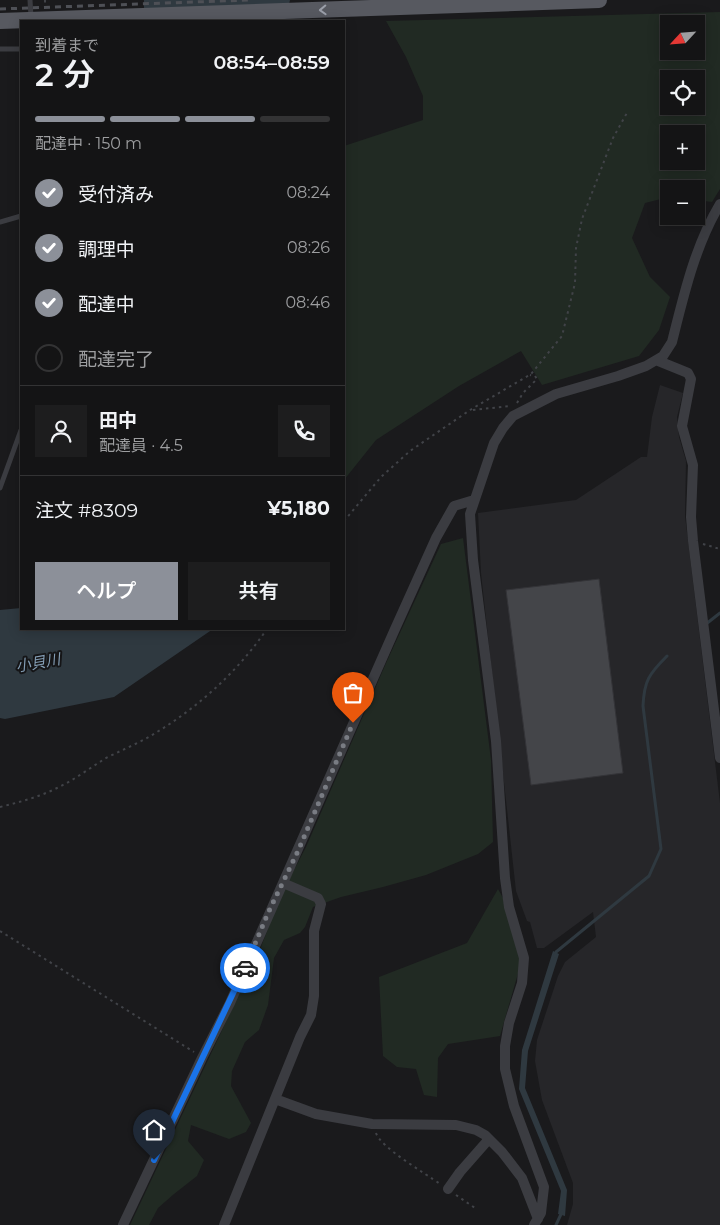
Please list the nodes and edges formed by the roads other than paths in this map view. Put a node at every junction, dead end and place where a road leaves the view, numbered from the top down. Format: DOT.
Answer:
graph roads {
  1 [pos="30,0"];
  2 [pos="600,0"];
  3 [pos="20,20"];
  4 [pos="29,20"];
  5 [pos="32,20"];
  6 [pos="0,21"];
  7 [pos="0,49"];
  8 [pos="20,49"];
  9 [pos="720,204"];
  10 [pos="20,216"];
  11 [pos="0,222"];
  12 [pos="656,360"];
  13 [pos="20,433"];
  14 [pos="0,488"];
  15 [pos="474,500"];
  16 [pos="720,758"];
  17 [pos="283,883"];
  18 [pos="275,1099"];
  19 [pos="489,1139"];
  20 [pos="448,1189"];
  21 [pos="536,1222"];
  22 [pos="123,1225"];
  23 [pos="224,1225"];
  1 -- 5 [label="lane"];
  2 -- 4 [label="main road, one-way, bridge"];
  3 -- 6 [label="main road, one-way, bridge"];
  7 -- 8 [label="lane"];
  9 -- 12 [label="street"];
  10 -- 11 [label="lane"];
  12 -- 15 [label="street"];
  12 -- 16 [label="street"];
  13 -- 14 [label="lane"];
  15 -- 17 [label="street"];
  15 -- 21 [label="street"];
  17 -- 18 [label="street"];
  17 -- 22 [label="street"];
  18 -- 19 [label="street"];
  18 -- 23 [label="street"];
  19 -- 20 [label="street"];
  19 -- 21 [label="street"];
}
